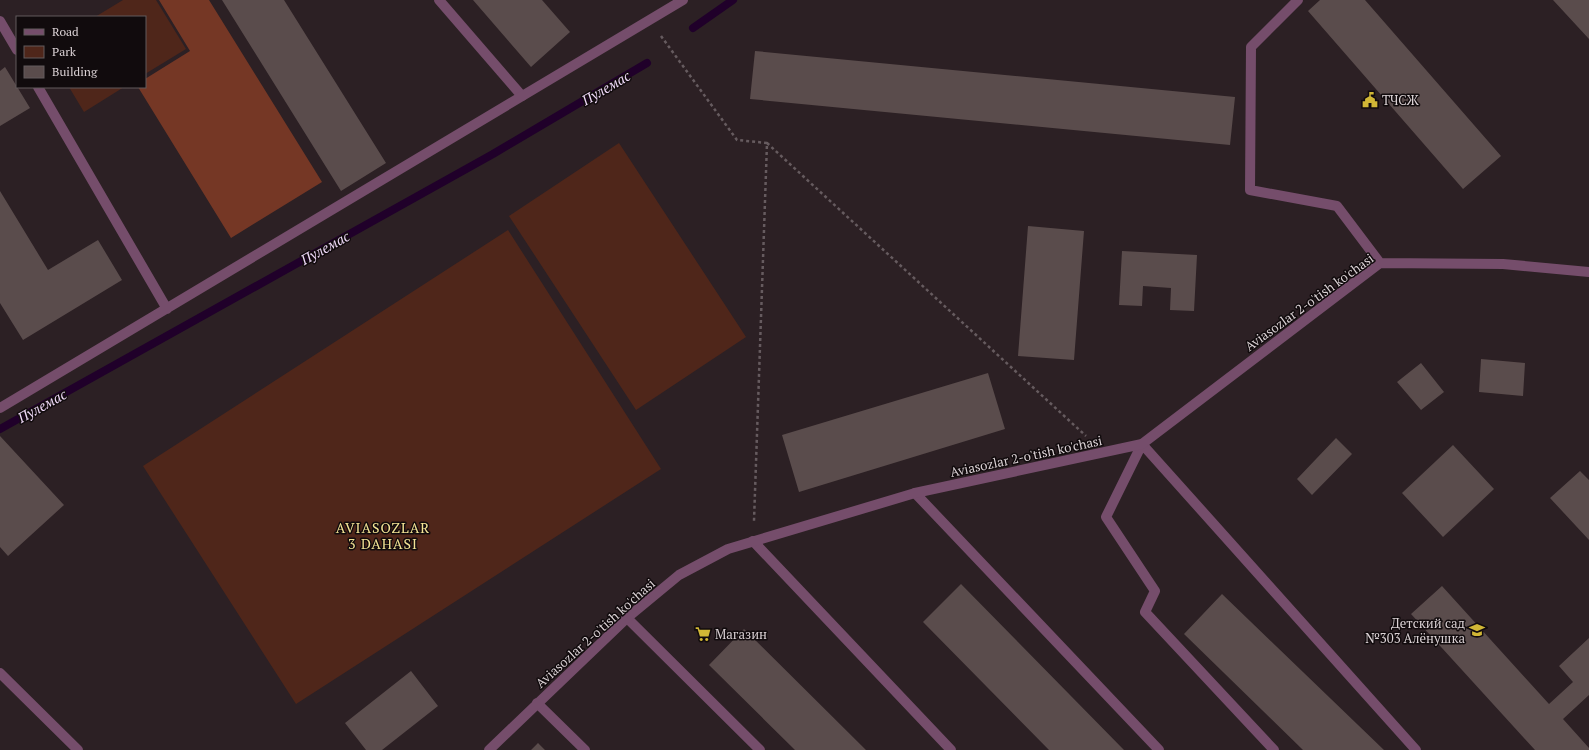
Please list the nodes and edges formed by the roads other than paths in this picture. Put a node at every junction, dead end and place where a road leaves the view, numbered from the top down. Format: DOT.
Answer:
graph roads {
  1 [pos="439,0"];
  2 [pos="683,0"];
  3 [pos="1298,0"];
  4 [pos="0,21"];
  5 [pos="16,48"];
  6 [pos="39,88"];
  7 [pos="522,96"];
  8 [pos="1380,263"];
  9 [pos="1589,272"];
  10 [pos="167,309"];
  11 [pos="0,408"];
  12 [pos="1142,444"];
  13 [pos="915,493"];
  14 [pos="753,541"];
  15 [pos="627,618"];
  16 [pos="0,673"];
  17 [pos="537,703"];
  18 [pos="78,750"];
  19 [pos="489,750"];
  20 [pos="585,750"];
  21 [pos="760,750"];
  22 [pos="951,750"];
  23 [pos="1159,750"];
  24 [pos="1274,750"];
  25 [pos="1416,750"];
  1 -- 7 [label="street"];
  2 -- 7 [label="street"];
  3 -- 8 [label="street"];
  4 -- 5 [label="street"];
  6 -- 10 [label="street"];
  7 -- 10 [label="street"];
  8 -- 9 [label="street, Aviasozlar 2-o'tish ko'chasi"];
  8 -- 12 [label="street, Aviasozlar 2-o'tish ko'chasi"];
  10 -- 11 [label="street"];
  12 -- 13 [label="street, Aviasozlar 2-o'tish ko'chasi"];
  12 -- 24 [label="street"];
  12 -- 25 [label="street"];
  13 -- 14 [label="street, Aviasozlar 2-o'tish ko'chasi"];
  13 -- 23 [label="street"];
  14 -- 15 [label="street, Aviasozlar 2-o'tish ko'chasi"];
  14 -- 22 [label="street"];
  15 -- 17 [label="street, Aviasozlar 2-o'tish ko'chasi"];
  15 -- 21 [label="street"];
  16 -- 18 [label="street"];
  17 -- 19 [label="street, Aviasozlar 2-o'tish ko'chasi"];
  17 -- 20 [label="street"];
}
